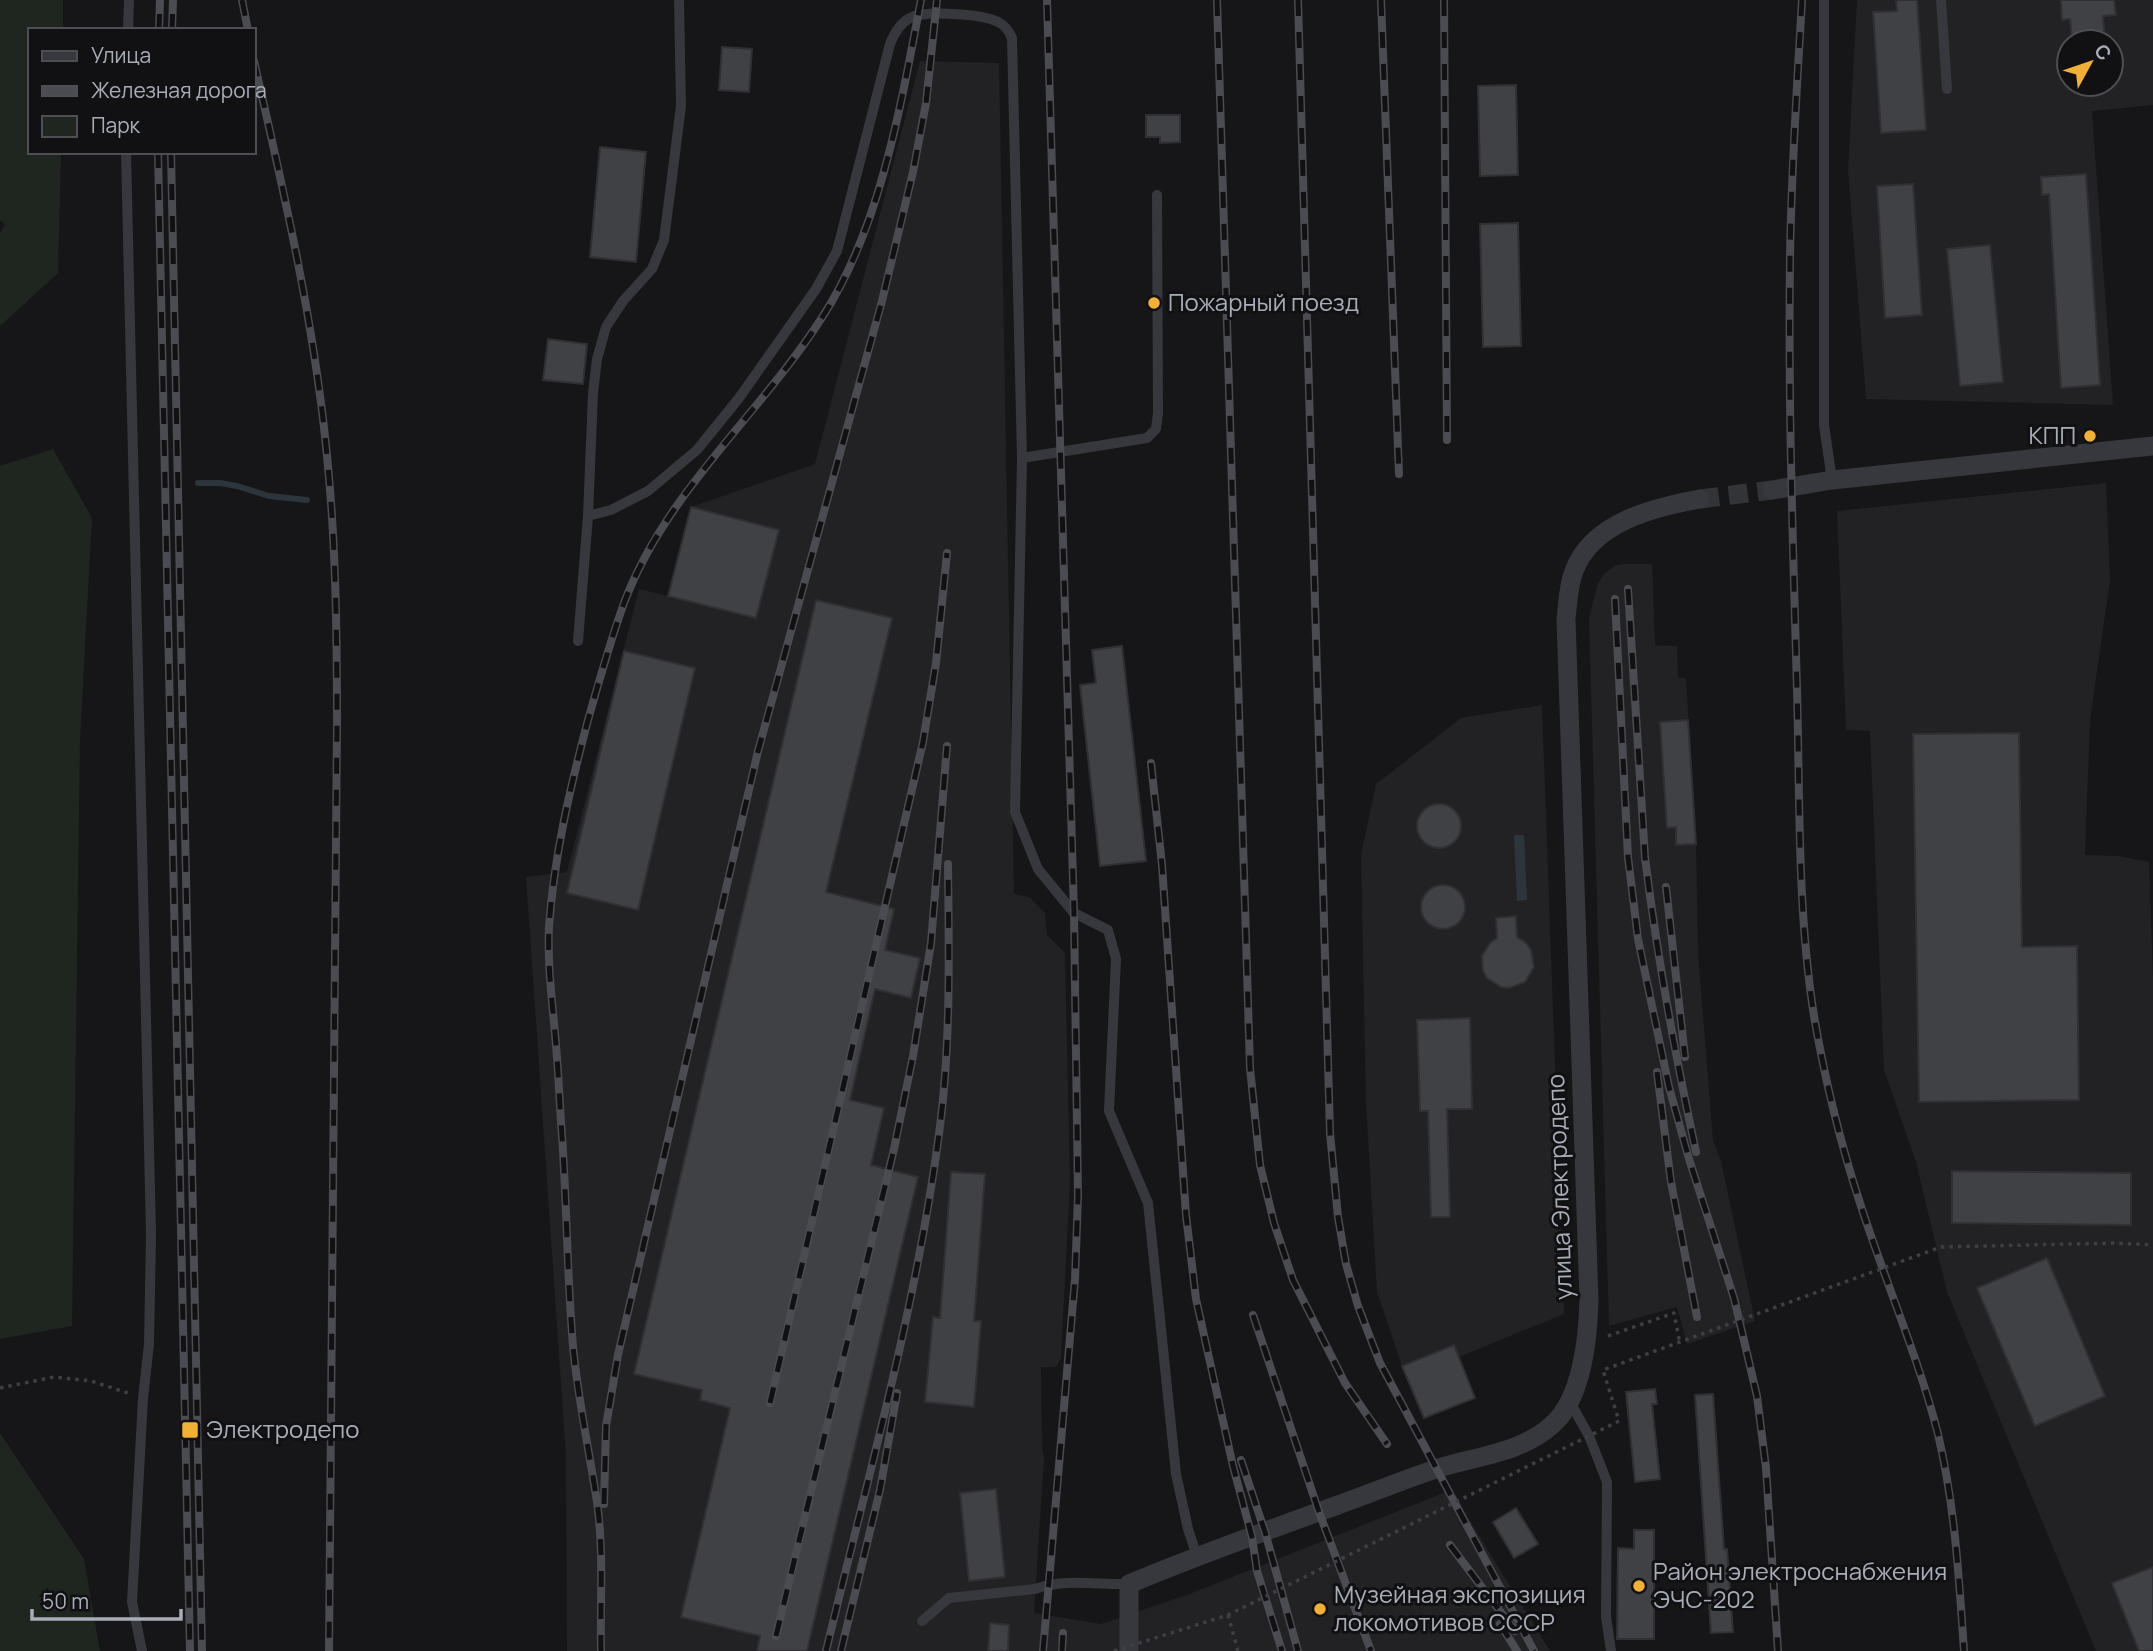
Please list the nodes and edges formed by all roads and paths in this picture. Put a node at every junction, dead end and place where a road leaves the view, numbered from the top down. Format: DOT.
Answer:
graph roads {
  1 [pos="129,0"];
  2 [pos="679,0"];
  3 [pos="1824,0"];
  4 [pos="1941,0"];
  5 [pos="128,28"];
  6 [pos="1947,89"];
  7 [pos="126,154"];
  8 [pos="1157,195"];
  9 [pos="2153,446"];
  10 [pos="1022,458"];
  11 [pos="1832,480"];
  12 [pos="1772,490"];
  13 [pos="1700,499"];
  14 [pos="588,516"];
  15 [pos="578,641"];
  16 [pos="2153,1245"];
  17 [pos="1608,1336"];
  18 [pos="1680,1343"];
  19 [pos="0,1388"];
  20 [pos="143,1398"];
  21 [pos="1570,1402"];
  22 [pos="1197,1556"];
  23 [pos="1129,1584"];
  24 [pos="1228,1615"];
  25 [pos="922,1621"];
  26 [pos="142,1651"];
  27 [pos="1114,1651"];
  28 [pos="1129,1651"];
  29 [pos="1238,1651"];
  30 [pos="1611,1651"];
  1 -- 5 [label="lane"];
  2 -- 14 [label="lane"];
  3 -- 11 [label="lane"];
  4 -- 6 [label="lane"];
  7 -- 20 [label="lane"];
  8 -- 10 [label="lane"];
  9 -- 11 [label="street"];
  10 -- 14 [label="lane"];
  10 -- 22 [label="lane"];
  11 -- 12 [label="street"];
  13 -- 21 [label="street, улица Электродепо"];
  14 -- 15 [label="lane"];
  16 -- 18 [label="path, bridge"];
  17 -- 18 [label="path"];
  18 -- 24 [label="path, bridge"];
  19 -- 20 [label="path"];
  20 -- 26 [label="lane"];
  21 -- 22 [label="street, улица Электродепо"];
  21 -- 30 [label="lane"];
  22 -- 23 [label="street, улица Электродепо"];
  23 -- 25 [label="lane"];
  23 -- 28 [label="street"];
  24 -- 27 [label="path, bridge"];
  24 -- 29 [label="path"];
}
